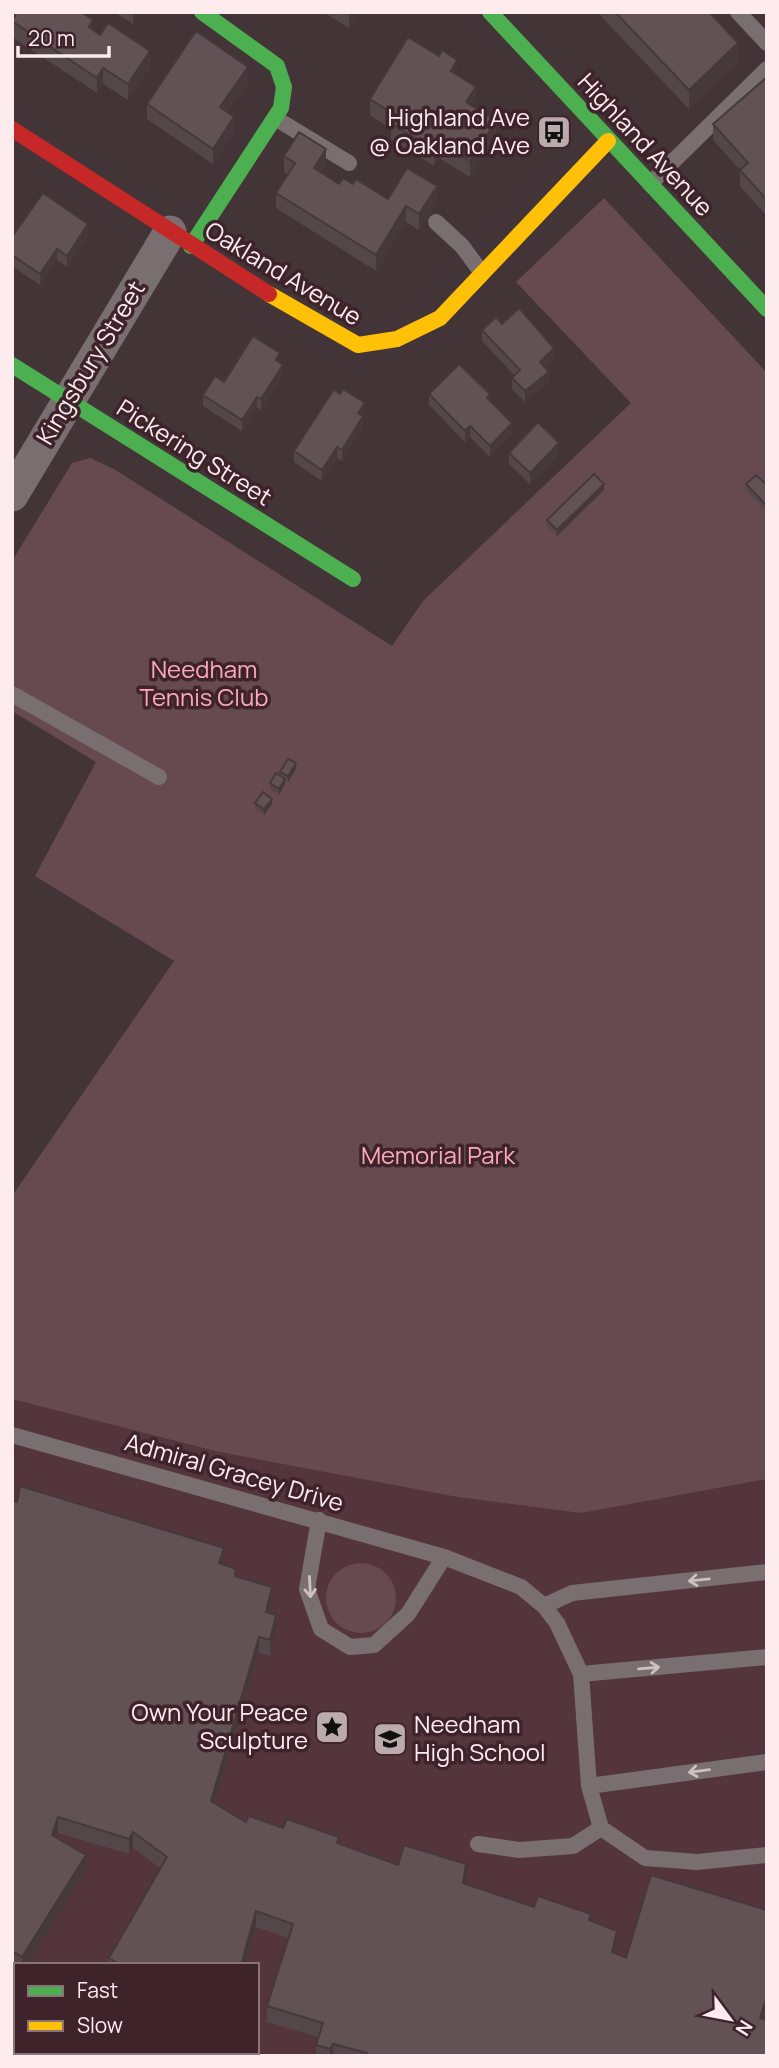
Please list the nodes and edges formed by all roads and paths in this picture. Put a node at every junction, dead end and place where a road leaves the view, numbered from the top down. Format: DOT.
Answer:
graph roads {
  1 [pos="202,12"];
  2 [pos="490,12"];
  3 [pos="738,12"];
  4 [pos="767,43"];
  5 [pos="767,69"];
  6 [pos="275,118"];
  7 [pos="12,129"];
  8 [pos="608,141"];
  9 [pos="349,163"];
  10 [pos="650,184"];
  11 [pos="436,222"];
  12 [pos="181,239"];
  13 [pos="484,275"];
  14 [pos="767,309"];
  15 [pos="12,365"];
  16 [pos="68,401"];
  17 [pos="12,495"];
  18 [pos="353,579"];
  19 [pos="12,694"];
  20 [pos="159,777"];
  21 [pos="12,1434"];
  22 [pos="319,1520"];
  23 [pos="444,1557"];
  24 [pos="767,1572"];
  25 [pos="544,1606"];
  26 [pos="767,1657"];
  27 [pos="581,1674"];
  28 [pos="767,1762"];
  29 [pos="589,1786"];
  30 [pos="601,1828"];
  31 [pos="478,1844"];
  32 [pos="767,1855"];
  1 -- 6 [label="street"];
  2 -- 8 [label="street, Highland Avenue"];
  3 -- 4 [label="lane"];
  5 -- 10 [label="lane"];
  6 -- 9 [label="lane"];
  6 -- 12 [label="street"];
  7 -- 12 [label="street, Oakland Avenue"];
  8 -- 10 [label="street, Highland Avenue"];
  8 -- 13 [label="street, Oakland Avenue"];
  10 -- 14 [label="street, Highland Avenue"];
  11 -- 13 [label="lane"];
  12 -- 13 [label="street, Oakland Avenue"];
  12 -- 16 [label="street, Kingsbury Street"];
  15 -- 16 [label="street, Pickering Street"];
  16 -- 17 [label="street, Kingsbury Street"];
  16 -- 18 [label="street, Pickering Street"];
  19 -- 20 [label="lane"];
  21 -- 22 [label="lane, Admiral Gracey Drive"];
  22 -- 23 [label="lane, Admiral Gracey Drive"];
  22 -- 23 [label="lane, one-way"];
  23 -- 25 [label="lane, Admiral Gracey Drive"];
  24 -- 25 [label="lane, one-way"];
  25 -- 27 [label="lane"];
  27 -- 26 [label="lane, one-way"];
  27 -- 29 [label="lane"];
  28 -- 29 [label="lane, one-way"];
  29 -- 30 [label="lane"];
  30 -- 31 [label="lane"];
  30 -- 32 [label="lane"];
}
